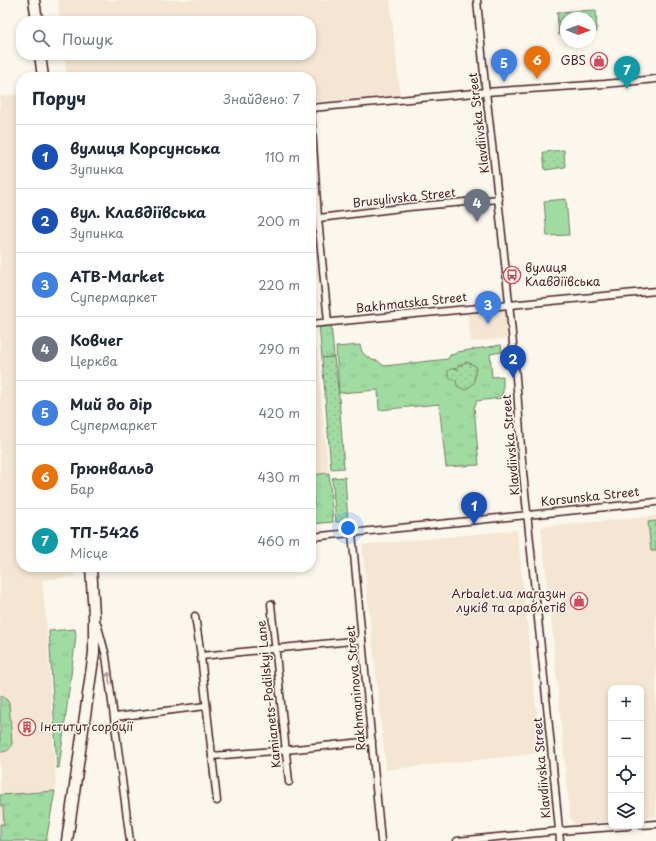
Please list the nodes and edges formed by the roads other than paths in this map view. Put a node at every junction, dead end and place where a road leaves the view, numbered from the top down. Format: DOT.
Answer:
graph roads {
  1 [pos="34,0"];
  2 [pos="477,0"];
  3 [pos="36,16"];
  4 [pos="41,60"];
  5 [pos="42,72"];
  6 [pos="656,79"];
  7 [pos="486,92"];
  8 [pos="316,108"];
  9 [pos="316,188"];
  10 [pos="498,199"];
  11 [pos="318,218"];
  12 [pos="656,290"];
  13 [pos="509,305"];
  14 [pos="328,322"];
  15 [pos="316,323"];
  16 [pos="656,502"];
  17 [pos="528,515"];
  18 [pos="352,533"];
  19 [pos="316,537"];
  20 [pos="91,572"];
  21 [pos="271,604"];
  22 [pos="94,615"];
  23 [pos="195,616"];
  24 [pos="362,640"];
  25 [pos="276,649"];
  26 [pos="201,656"];
  27 [pos="206,706"];
  28 [pos="115,717"];
  29 [pos="372,741"];
  30 [pos="286,750"];
  31 [pos="212,756"];
  32 [pos="289,782"];
  33 [pos="217,801"];
  34 [pos="656,824"];
  35 [pos="644,825"];
  36 [pos="608,827"];
  37 [pos="559,831"];
  38 [pos="67,841"];
  39 [pos="130,841"];
  40 [pos="381,841"];
  41 [pos="458,841"];
  42 [pos="560,841"];
  1 -- 3 [label="main road"];
  2 -- 7 [label="street, Klavdiivska Street"];
  4 -- 5 [label="main road"];
  6 -- 7 [label="street"];
  7 -- 8 [label="street"];
  7 -- 10 [label="street, Klavdiivska Street"];
  9 -- 11 [label="street"];
  10 -- 11 [label="street, Brusylivska Street"];
  10 -- 13 [label="street, Klavdiivska Street"];
  11 -- 14 [label="street"];
  12 -- 13 [label="street, Bakhmatska Street"];
  13 -- 14 [label="street, Bakhmatska Street"];
  13 -- 17 [label="street, Klavdiivska Street"];
  14 -- 15 [label="street, Bakhmatska Street"];
  16 -- 17 [label="street, Korsunska Street"];
  17 -- 18 [label="street, Korsunska Street"];
  17 -- 37 [label="street, Klavdiivska Street"];
  18 -- 19 [label="street, Korsunska Street"];
  18 -- 24 [label="street, Rakhmaninova Street"];
  20 -- 22 [label="main road"];
  21 -- 25 [label="street, Kamianets-Podilskyi Lane"];
  28 -- 22 [label="street, one-way"];
  22 -- 38 [label="main road"];
  23 -- 26 [label="street"];
  24 -- 25 [label="street"];
  24 -- 29 [label="street, Rakhmaninova Street"];
  25 -- 26 [label="street"];
  25 -- 30 [label="street, Kamianets-Podilskyi Lane"];
  26 -- 27 [label="street"];
  27 -- 28 [label="street"];
  27 -- 31 [label="street"];
  28 -- 39 [label="street"];
  29 -- 30 [label="street"];
  29 -- 40 [label="street, Rakhmaninova Street"];
  30 -- 31 [label="street"];
  30 -- 32 [label="street, Kamianets-Podilskyi Lane"];
  31 -- 33 [label="street"];
  34 -- 35 [label="street"];
  36 -- 37 [label="street"];
  37 -- 41 [label="street"];
  37 -- 42 [label="street, Klavdiivska Street"];
}
